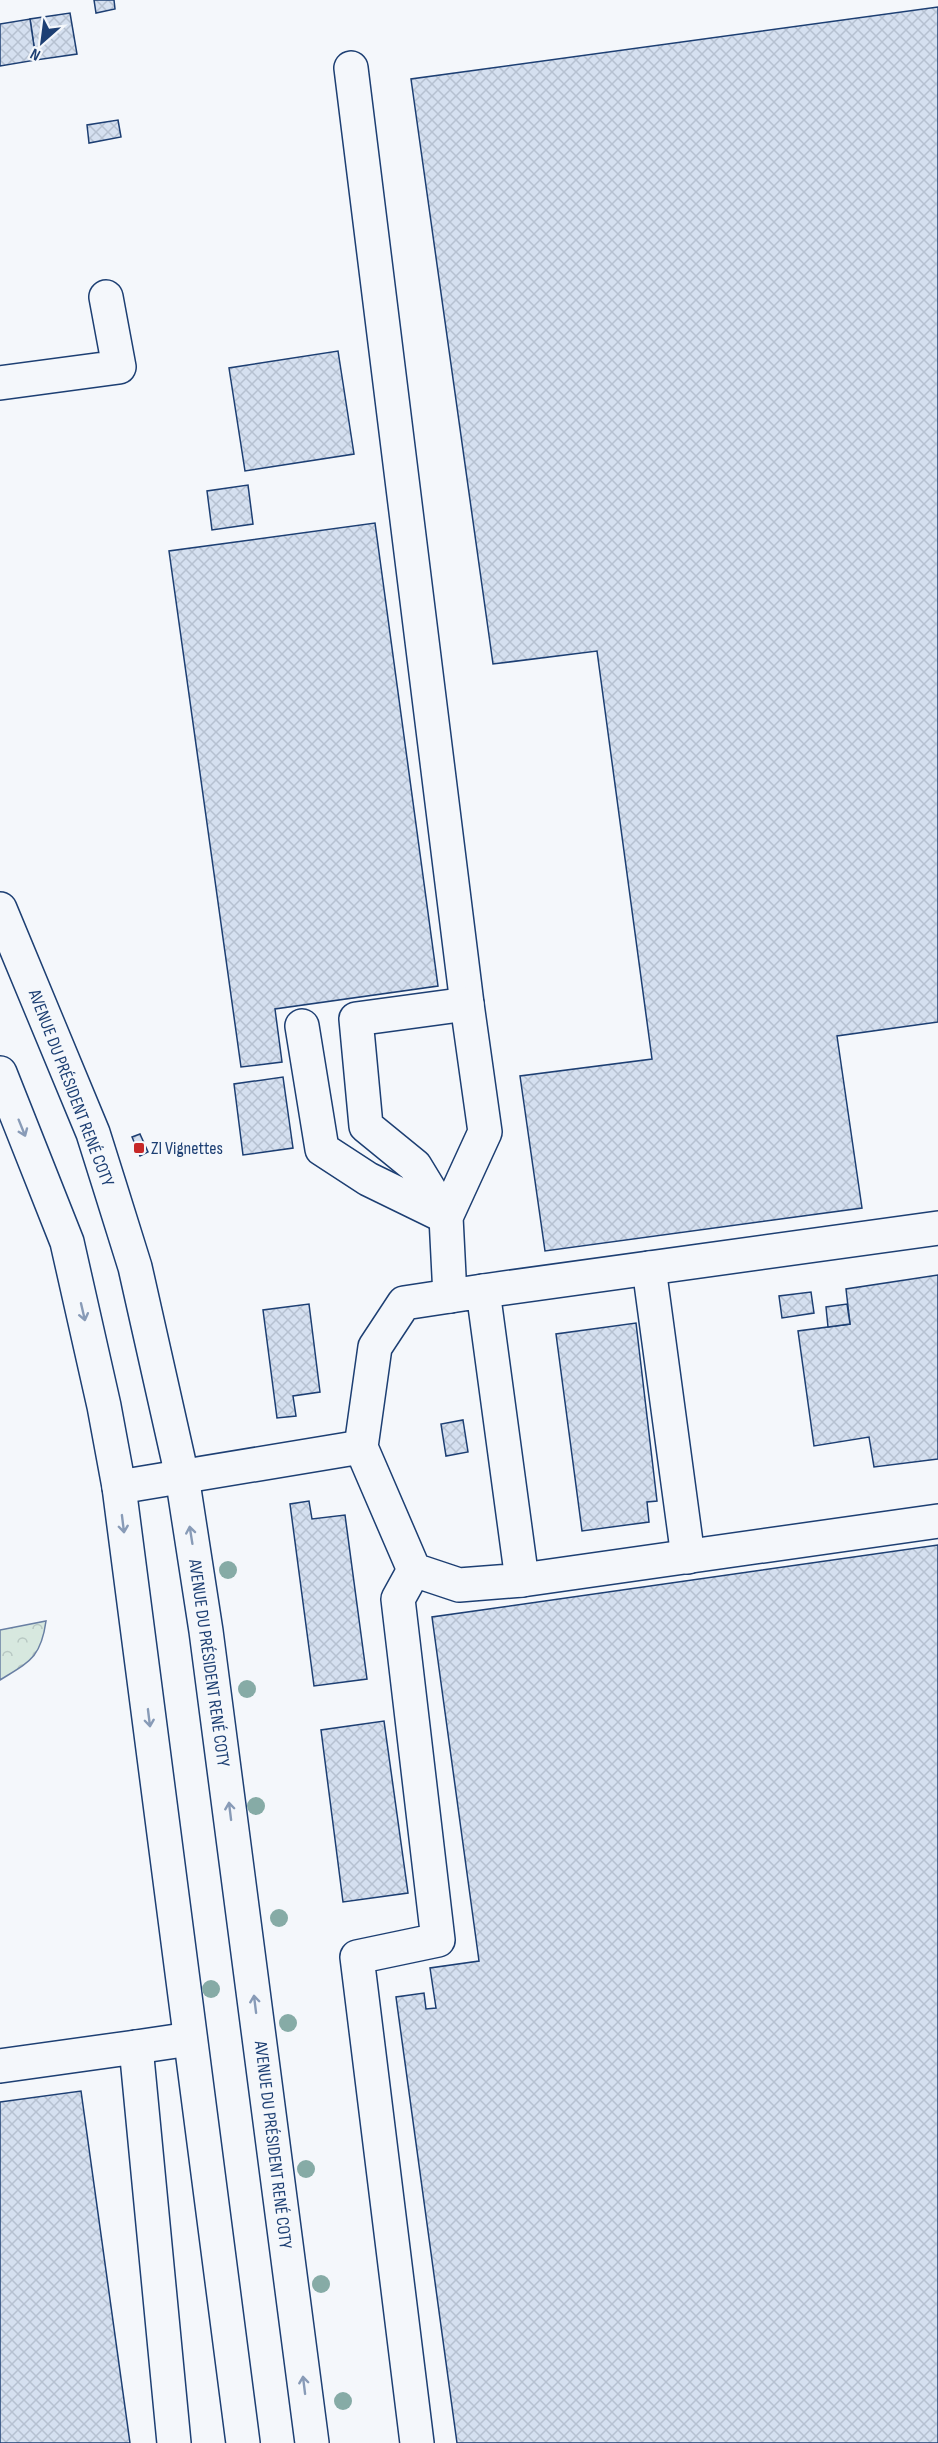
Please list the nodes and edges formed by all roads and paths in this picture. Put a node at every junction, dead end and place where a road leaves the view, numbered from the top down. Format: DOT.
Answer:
graph roads {
  1 [pos="351,68"];
  2 [pos="106,297"];
  3 [pos="0,383"];
  4 [pos="0,909"];
  5 [pos="466,1004"];
  6 [pos="302,1026"];
  7 [pos="0,1073"];
  8 [pos="446,1217"];
  9 [pos="938,1228"];
  10 [pos="649,1268"];
  11 [pos="483,1291"];
  12 [pos="450,1296"];
  13 [pos="361,1447"];
  14 [pos="182,1476"];
  15 [pos="118,1486"];
  16 [pos="938,1521"];
  17 [pos="688,1557"];
  18 [pos="414,1570"];
  19 [pos="522,1581"];
  20 [pos="190,2039"];
  21 [pos="136,2047"];
  22 [pos="0,2066"];
  23 [pos="174,2443"];
  24 [pos="243,2443"];
  25 [pos="312,2443"];
  26 [pos="417,2443"];
  1 -- 5 [label="main road"];
  2 -- 3 [label="main road"];
  4 -- 14 [label="main road, AVENUE DU PRÉSIDENT RENÉ COTY"];
  5 -- 8 [label="main road"];
  5 -- 8 [label="main road"];
  6 -- 8 [label="main road"];
  7 -- 15 [label="main road, one-way"];
  8 -- 12 [label="main road"];
  9 -- 10 [label="main road"];
  10 -- 11 [label="main road"];
  10 -- 17 [label="main road"];
  11 -- 12 [label="main road"];
  11 -- 19 [label="main road"];
  12 -- 13 [label="main road"];
  13 -- 14 [label="main road"];
  13 -- 18 [label="main road"];
  14 -- 15 [label="main road"];
  25 -- 14 [label="main road, AVENUE DU PRÉSIDENT RENÉ COTY, one-way"];
  15 -- 20 [label="main road, one-way"];
  16 -- 17 [label="main road"];
  17 -- 19 [label="main road"];
  18 -- 19 [label="main road"];
  18 -- 26 [label="main road"];
  20 -- 21 [label="main road"];
  20 -- 24 [label="main road"];
  21 -- 22 [label="main road"];
  21 -- 23 [label="main road"];
}
